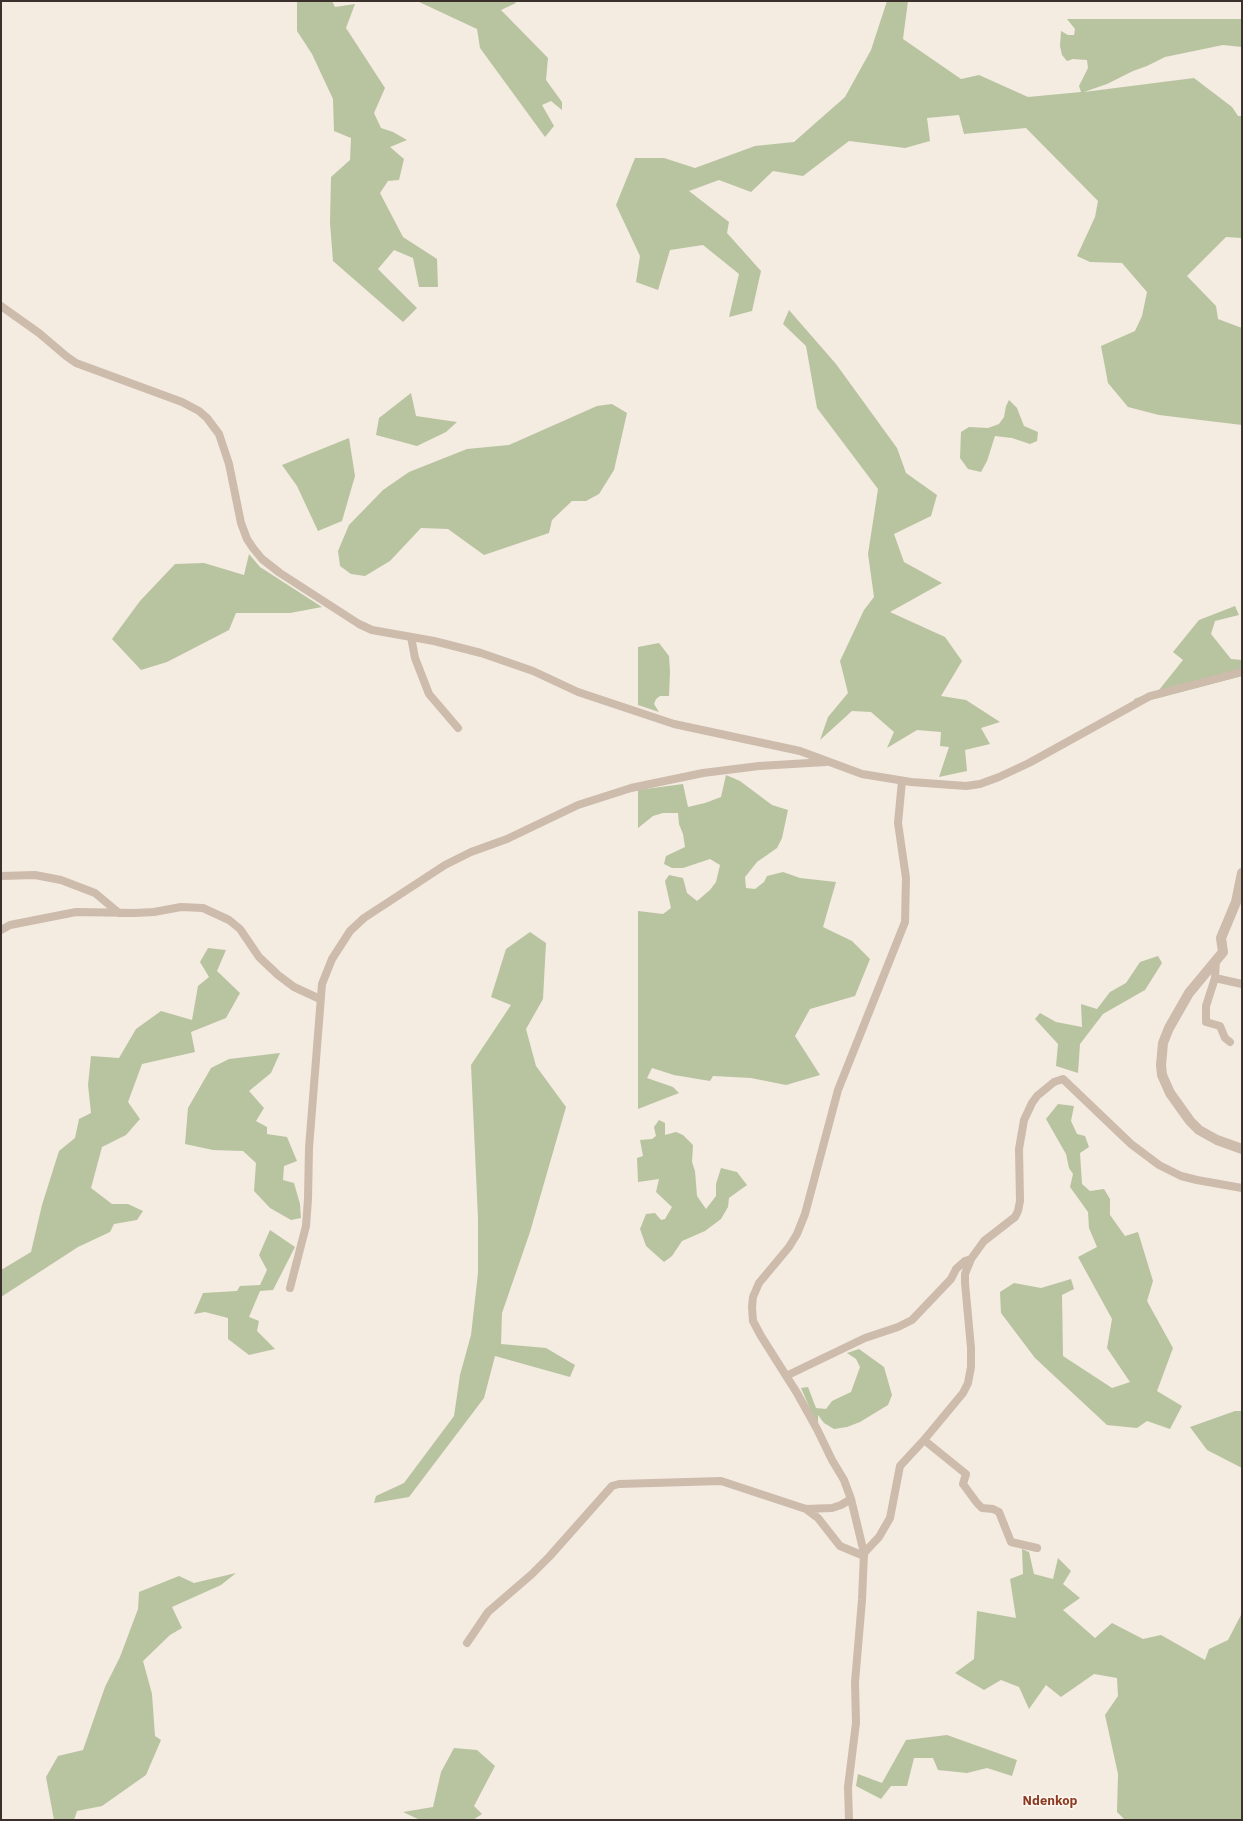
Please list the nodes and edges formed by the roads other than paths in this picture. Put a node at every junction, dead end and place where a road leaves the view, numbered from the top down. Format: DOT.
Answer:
graph roads {
  1 [pos="1,306"];
  2 [pos="411,638"];
  3 [pos="1242,672"];
  4 [pos="458,728"];
  5 [pos="829,762"];
  6 [pos="902,781"];
  7 [pos="1242,872"];
  8 [pos="1,876"];
  9 [pos="119,913"];
  10 [pos="1,925"];
  11 [pos="10,925"];
  12 [pos="1,930"];
  13 [pos="1216,958"];
  14 [pos="1215,978"];
  15 [pos="1242,984"];
  16 [pos="320,999"];
  17 [pos="1230,1042"];
  18 [pos="1242,1149"];
  19 [pos="1242,1188"];
  20 [pos="971,1259"];
  21 [pos="290,1288"];
  22 [pos="786,1376"];
  23 [pos="924,1440"];
  24 [pos="851,1499"];
  25 [pos="806,1509"];
  26 [pos="1037,1548"];
  27 [pos="864,1555"];
  28 [pos="467,1643"];
  29 [pos="849,1820"];
  1 -- 2 [label="street"];
  2 -- 4 [label="street"];
  2 -- 5 [label="street"];
  3 -- 6 [label="street"];
  5 -- 6 [label="street"];
  5 -- 16 [label="street"];
  6 -- 22 [label="street"];
  7 -- 13 [label="street"];
  8 -- 9 [label="street"];
  9 -- 11 [label="street"];
  9 -- 16 [label="street"];
  10 -- 11 [label="street"];
  11 -- 12 [label="street"];
  13 -- 14 [label="street"];
  13 -- 18 [label="street"];
  14 -- 15 [label="street"];
  14 -- 17 [label="street"];
  16 -- 21 [label="street"];
  19 -- 20 [label="street"];
  20 -- 22 [label="street"];
  20 -- 23 [label="street"];
  22 -- 24 [label="street"];
  23 -- 26 [label="street"];
  23 -- 27 [label="street"];
  24 -- 25 [label="street"];
  24 -- 27 [label="street"];
  25 -- 27 [label="street"];
  25 -- 28 [label="street"];
  27 -- 29 [label="street"];
}
